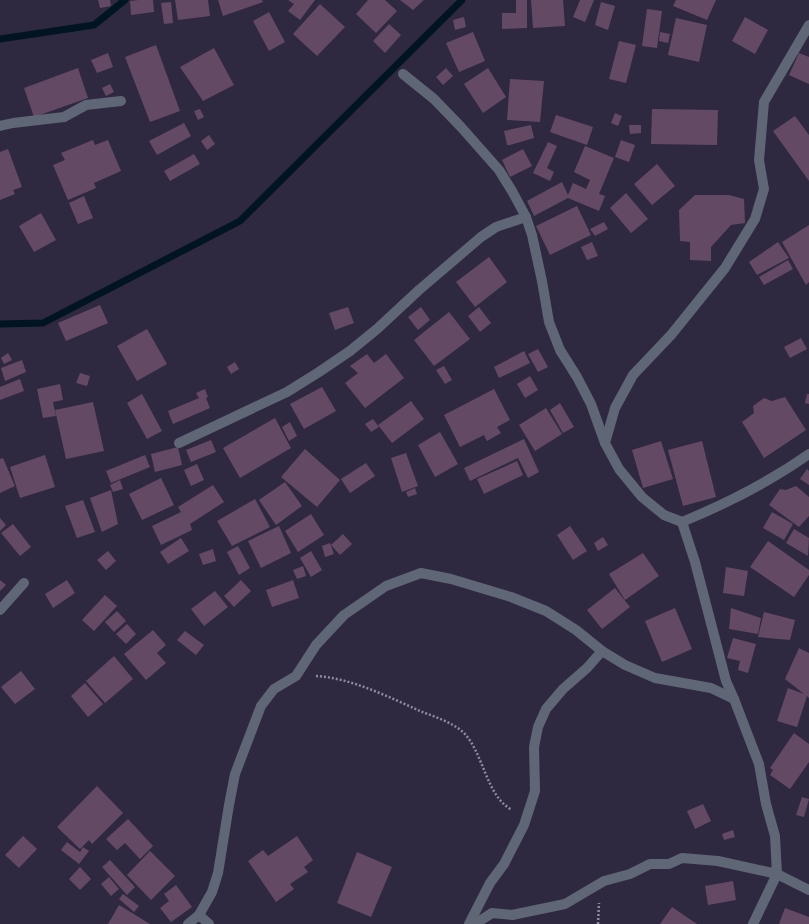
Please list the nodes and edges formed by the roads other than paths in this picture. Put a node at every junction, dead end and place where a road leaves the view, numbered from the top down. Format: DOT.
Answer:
graph roads {
  1 [pos="809,25"];
  2 [pos="403,74"];
  3 [pos="121,100"];
  4 [pos="0,126"];
  5 [pos="526,217"];
  6 [pos="179,443"];
  7 [pos="605,443"];
  8 [pos="809,454"];
  9 [pos="682,522"];
  10 [pos="24,583"];
  11 [pos="0,610"];
  12 [pos="602,651"];
  13 [pos="734,699"];
  14 [pos="777,874"];
  15 [pos="809,890"];
  16 [pos="199,915"];
  17 [pos="188,924"];
  18 [pos="208,924"];
  19 [pos="469,924"];
  20 [pos="475,924"];
  21 [pos="753,924"];
  1 -- 7 [label="street"];
  2 -- 5 [label="street"];
  3 -- 4 [label="street"];
  5 -- 6 [label="street"];
  5 -- 7 [label="street"];
  7 -- 9 [label="street"];
  8 -- 9 [label="street"];
  9 -- 13 [label="street"];
  10 -- 11 [label="street"];
  12 -- 13 [label="street"];
  12 -- 16 [label="street"];
  12 -- 19 [label="street"];
  13 -- 14 [label="street"];
  14 -- 15 [label="street"];
  14 -- 20 [label="street"];
  14 -- 21 [label="street"];
  16 -- 17 [label="street"];
  16 -- 18 [label="street"];
}
